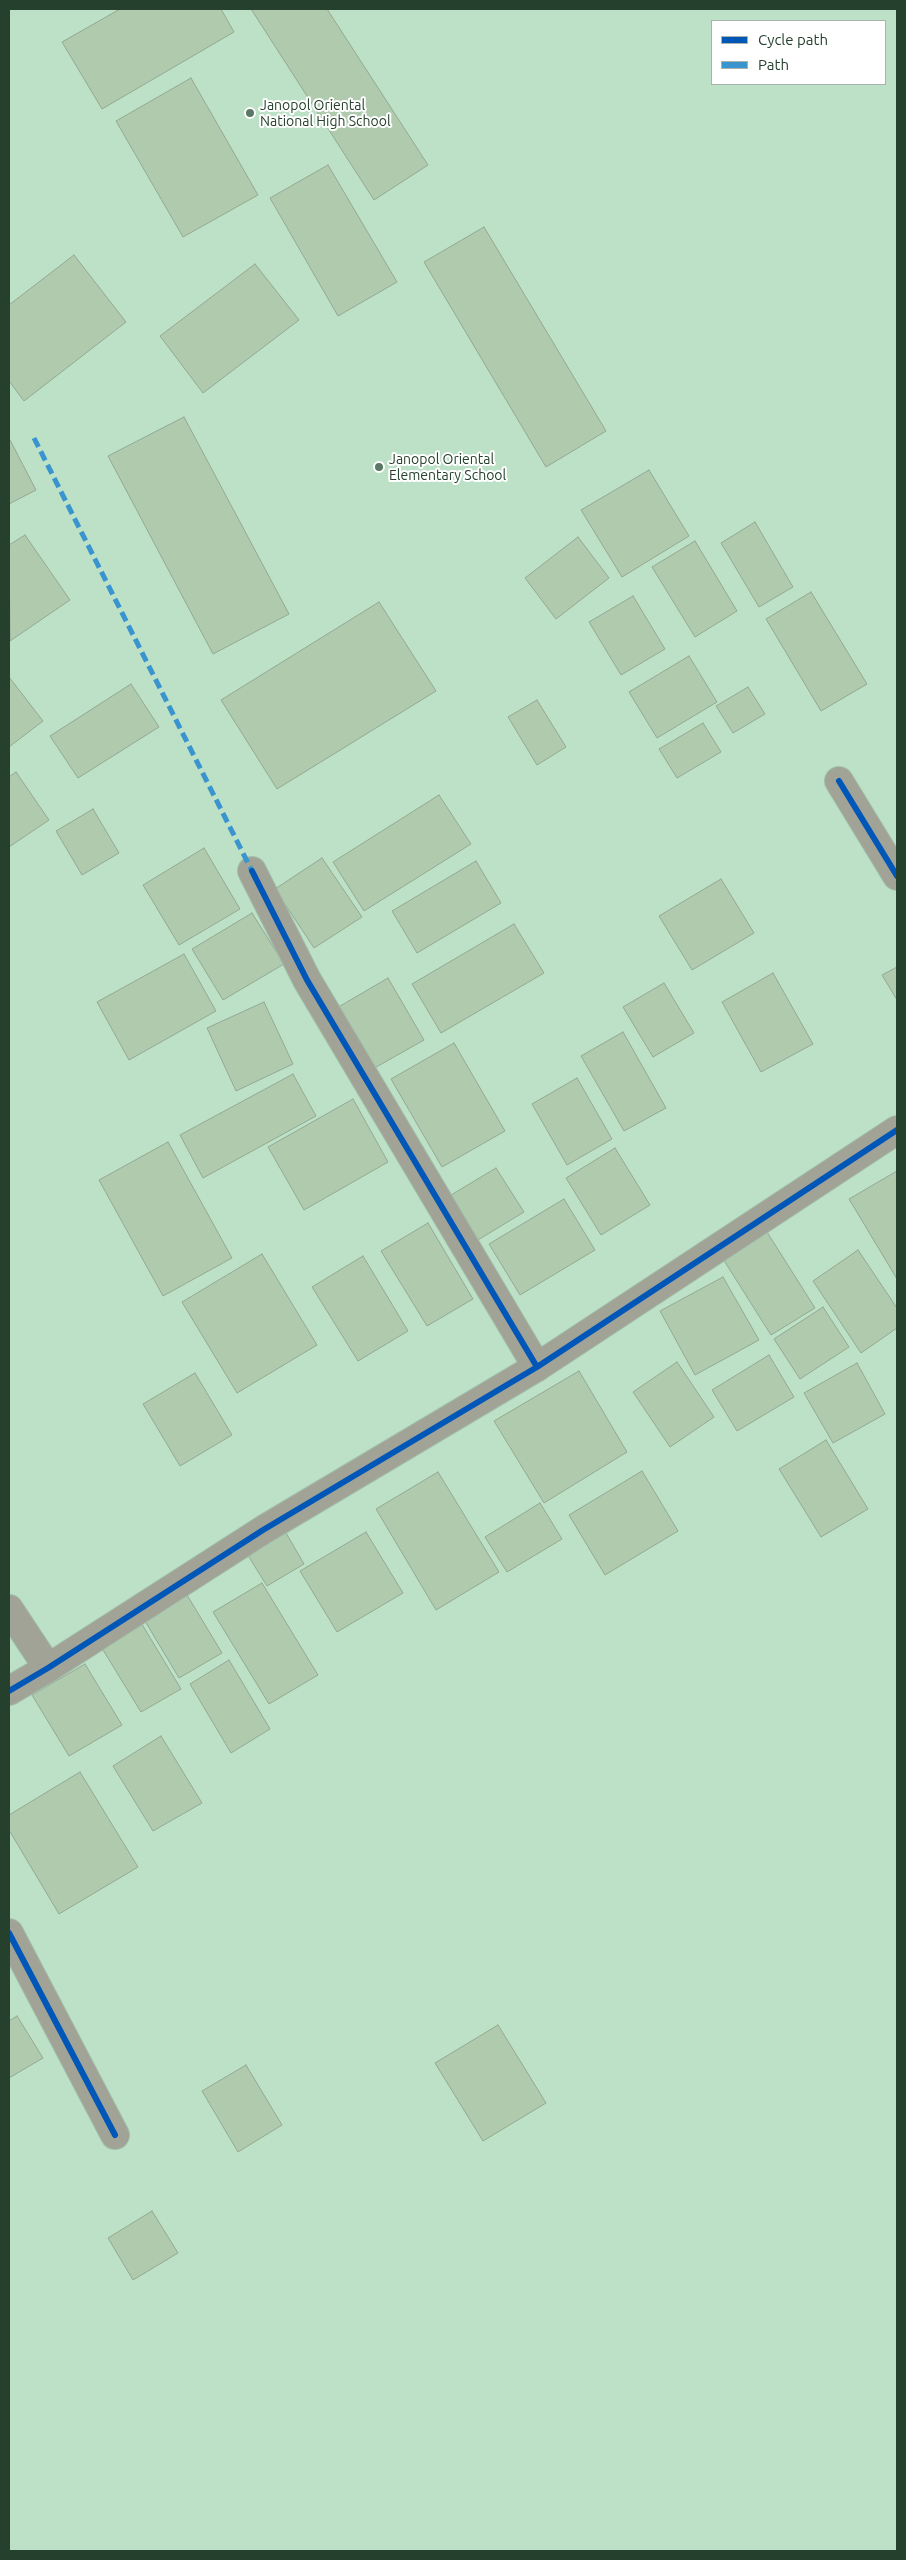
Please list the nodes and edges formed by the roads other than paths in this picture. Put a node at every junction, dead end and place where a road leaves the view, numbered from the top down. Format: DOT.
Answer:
graph roads {
  1 [pos="839,781"];
  2 [pos="252,871"];
  3 [pos="897,876"];
  4 [pos="897,1130"];
  5 [pos="537,1367"];
  6 [pos="9,1610"];
  7 [pos="48,1668"];
  8 [pos="9,1691"];
  9 [pos="9,1933"];
  10 [pos="115,2135"];
  1 -- 3 [label="street"];
  2 -- 5 [label="street"];
  4 -- 5 [label="street"];
  5 -- 7 [label="street"];
  6 -- 7 [label="street"];
  7 -- 8 [label="street"];
  9 -- 10 [label="street"];
}
